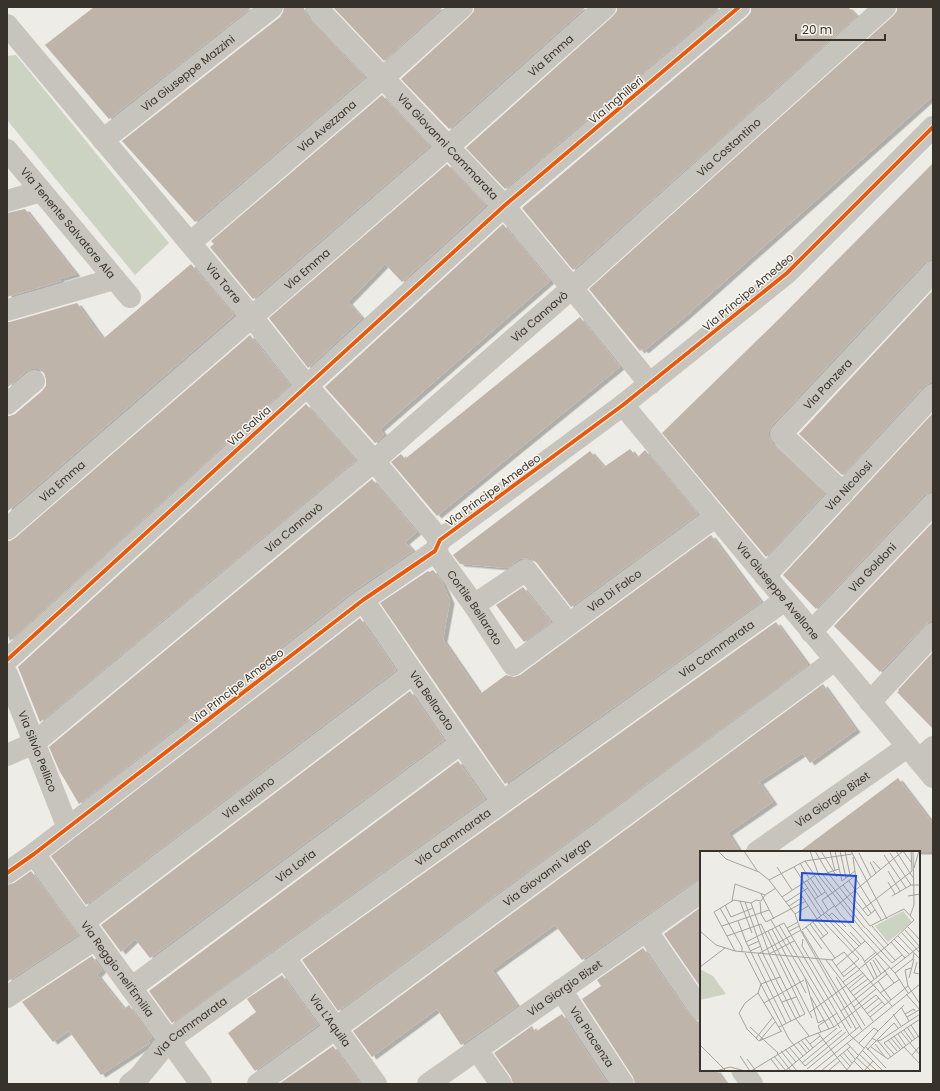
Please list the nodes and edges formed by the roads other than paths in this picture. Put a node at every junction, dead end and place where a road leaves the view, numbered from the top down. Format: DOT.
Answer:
graph roads {
  1 [pos="272,7"];
  2 [pos="316,7"];
  3 [pos="462,7"];
  4 [pos="606,7"];
  5 [pos="739,7"];
  6 [pos="885,7"];
  7 [pos="7,25"];
  8 [pos="383,78"];
  9 [pos="933,127"];
  10 [pos="103,140"];
  11 [pos="448,147"];
  12 [pos="7,150"];
  13 [pos="41,191"];
  14 [pos="7,201"];
  15 [pos="504,206"];
  16 [pos="190,243"];
  17 [pos="933,272"];
  18 [pos="114,279"];
  19 [pos="572,288"];
  20 [pos="130,297"];
  21 [pos="7,310"];
  22 [pos="252,317"];
  23 [pos="34,381"];
  24 [pos="650,384"];
  25 [pos="307,386"];
  26 [pos="933,396"];
  27 [pos="7,404"];
  28 [pos="623,405"];
  29 [pos="374,461"];
  30 [pos="843,493"];
  31 [pos="933,504"];
  32 [pos="715,517"];
  33 [pos="7,529"];
  34 [pos="438,546"];
  35 [pos="766,576"];
  36 [pos="363,600"];
  37 [pos="784,600"];
  38 [pos="474,605"];
  39 [pos="569,624"];
  40 [pos="812,632"];
  41 [pos="933,634"];
  42 [pos="7,660"];
  43 [pos="835,660"];
  44 [pos="514,664"];
  45 [pos="413,672"];
  46 [pos="7,674"];
  47 [pos="870,702"];
  48 [pos="34,742"];
  49 [pos="461,742"];
  50 [pos="920,751"];
  51 [pos="7,755"];
  52 [pos="933,778"];
  53 [pos="502,801"];
  54 [pos="68,828"];
  55 [pos="760,851"];
  56 [pos="34,854"];
  57 [pos="7,873"];
  58 [pos="700,893"];
  59 [pos="89,930"];
  60 [pos="646,930"];
  61 [pos="285,958"];
  62 [pos="131,988"];
  63 [pos="561,990"];
  64 [pos="7,997"];
  65 [pos="700,1009"];
  66 [pos="336,1028"];
  67 [pos="169,1040"];
  68 [pos="477,1050"];
  69 [pos="743,1071"];
  70 [pos="130,1084"];
  71 [pos="201,1084"];
  72 [pos="258,1084"];
  73 [pos="376,1084"];
  74 [pos="428,1084"];
  75 [pos="501,1084"];
  76 [pos="623,1084"];
  77 [pos="752,1084"];
  1 -- 10 [label="street, Via Giuseppe Mazzini"];
  2 -- 8 [label="street, Via Giovanni Cammarata"];
  3 -- 8 [label="street, Via Avezzana"];
  4 -- 11 [label="street, Via Emma"];
  5 -- 15 [label="street, Via Inghilleri"];
  6 -- 19 [label="street, Via Costantino"];
  7 -- 10 [label="street, Via Torre"];
  8 -- 11 [label="street, Via Giovanni Cammarata"];
  8 -- 16 [label="street, Via Avezzana"];
  9 -- 24 [label="street, Via Principe Amedeo"];
  10 -- 16 [label="street, Via Torre"];
  11 -- 15 [label="street, Via Giovanni Cammarata"];
  11 -- 22 [label="street, Via Emma"];
  12 -- 13 [label="street, Via Tenente Salvatore Ala"];
  13 -- 14 [label="street"];
  13 -- 18 [label="street, Via Tenente Salvatore Ala"];
  15 -- 19 [label="street, Via Giovanni Cammarata"];
  15 -- 25 [label="street, Via Salvia"];
  16 -- 22 [label="street, Via Torre"];
  17 -- 30 [label="street, Via Panzera"];
  18 -- 20 [label="street, Via Tenente Salvatore Ala"];
  18 -- 21 [label="street"];
  19 -- 24 [label="street, Via Giovanni Cammarata"];
  19 -- 29 [label="street, Via Cannavò"];
  22 -- 25 [label="street, Via Torre"];
  22 -- 33 [label="street, Via Emma"];
  23 -- 27 [label="street"];
  24 -- 28 [label="street, Via Principe Amedeo"];
  25 -- 29 [label="street, Via Torre"];
  25 -- 42 [label="street, Via Salvia"];
  26 -- 30 [label="street, Via Nicolosi"];
  28 -- 32 [label="street, Via Giuseppe Avellone"];
  28 -- 34 [label="street, Via Principe Amedeo"];
  29 -- 34 [label="street, Via Torre"];
  29 -- 48 [label="street, Via Cannavò"];
  30 -- 35 [label="street, Via Nicolosi"];
  31 -- 40 [label="street, Via Goldoni"];
  32 -- 35 [label="street, Via Giuseppe Avellone"];
  32 -- 39 [label="street, Via Di Falco"];
  34 -- 36 [label="street, Via Principe Amedeo"];
  34 -- 38 [label="street, Cortile Bellaroto"];
  35 -- 37 [label="street, Via Giuseppe Avellone"];
  36 -- 45 [label="street, Via Bellaroto"];
  36 -- 54 [label="street, Via Principe Amedeo"];
  37 -- 40 [label="street, Via Giuseppe Avellone"];
  37 -- 53 [label="street, Via Cammarata"];
  38 -- 39 [label="street"];
  38 -- 44 [label="street, Cortile Bellaroto"];
  39 -- 44 [label="street, Via Di Falco"];
  40 -- 43 [label="street, Via Giuseppe Avellone"];
  41 -- 47 [label="street"];
  43 -- 47 [label="street, Via Giuseppe Avellone"];
  43 -- 66 [label="street, Via Giovanni Verga"];
  45 -- 49 [label="street, Via Bellaroto"];
  45 -- 59 [label="street, Via Italiano"];
  46 -- 48 [label="street, Via Silvio Pellico"];
  47 -- 50 [label="street, Via Giuseppe Avellone"];
  48 -- 51 [label="street, Via Cannavò"];
  48 -- 54 [label="street, Via Silvio Pellico"];
  49 -- 53 [label="street, Via Bellaroto"];
  49 -- 62 [label="street, Via Loria"];
  50 -- 52 [label="street, Via Giuseppe Avellone"];
  50 -- 55 [label="street, Via Giorgio Bizet"];
  53 -- 61 [label="street, Via Cammarata"];
  54 -- 56 [label="street, Via Principe Amedeo"];
  56 -- 57 [label="street, Via Principe Amedeo"];
  56 -- 59 [label="street, Via Reggio nell'Emilia"];
  58 -- 60 [label="street, Via Giorgio Bizet"];
  59 -- 62 [label="street, Via Reggio nell'Emilia"];
  59 -- 64 [label="street, Via Italiano"];
  60 -- 63 [label="street, Via Giorgio Bizet"];
  60 -- 65 [label="street"];
  61 -- 66 [label="street, Via L'Aquila"];
  61 -- 67 [label="street, Via Cammarata"];
  62 -- 67 [label="street, Via Reggio nell'Emilia"];
  63 -- 68 [label="street, Via Giorgio Bizet"];
  63 -- 76 [label="street, Via Piacenza"];
  66 -- 72 [label="street, Via Giovanni Verga"];
  66 -- 73 [label="street, Via L'Aquila"];
  67 -- 70 [label="street, Via Cammarata"];
  67 -- 71 [label="street, Via Reggio nell'Emilia"];
  68 -- 74 [label="street, Via Giorgio Bizet"];
  68 -- 75 [label="street"];
  69 -- 77 [label="street"];
}
